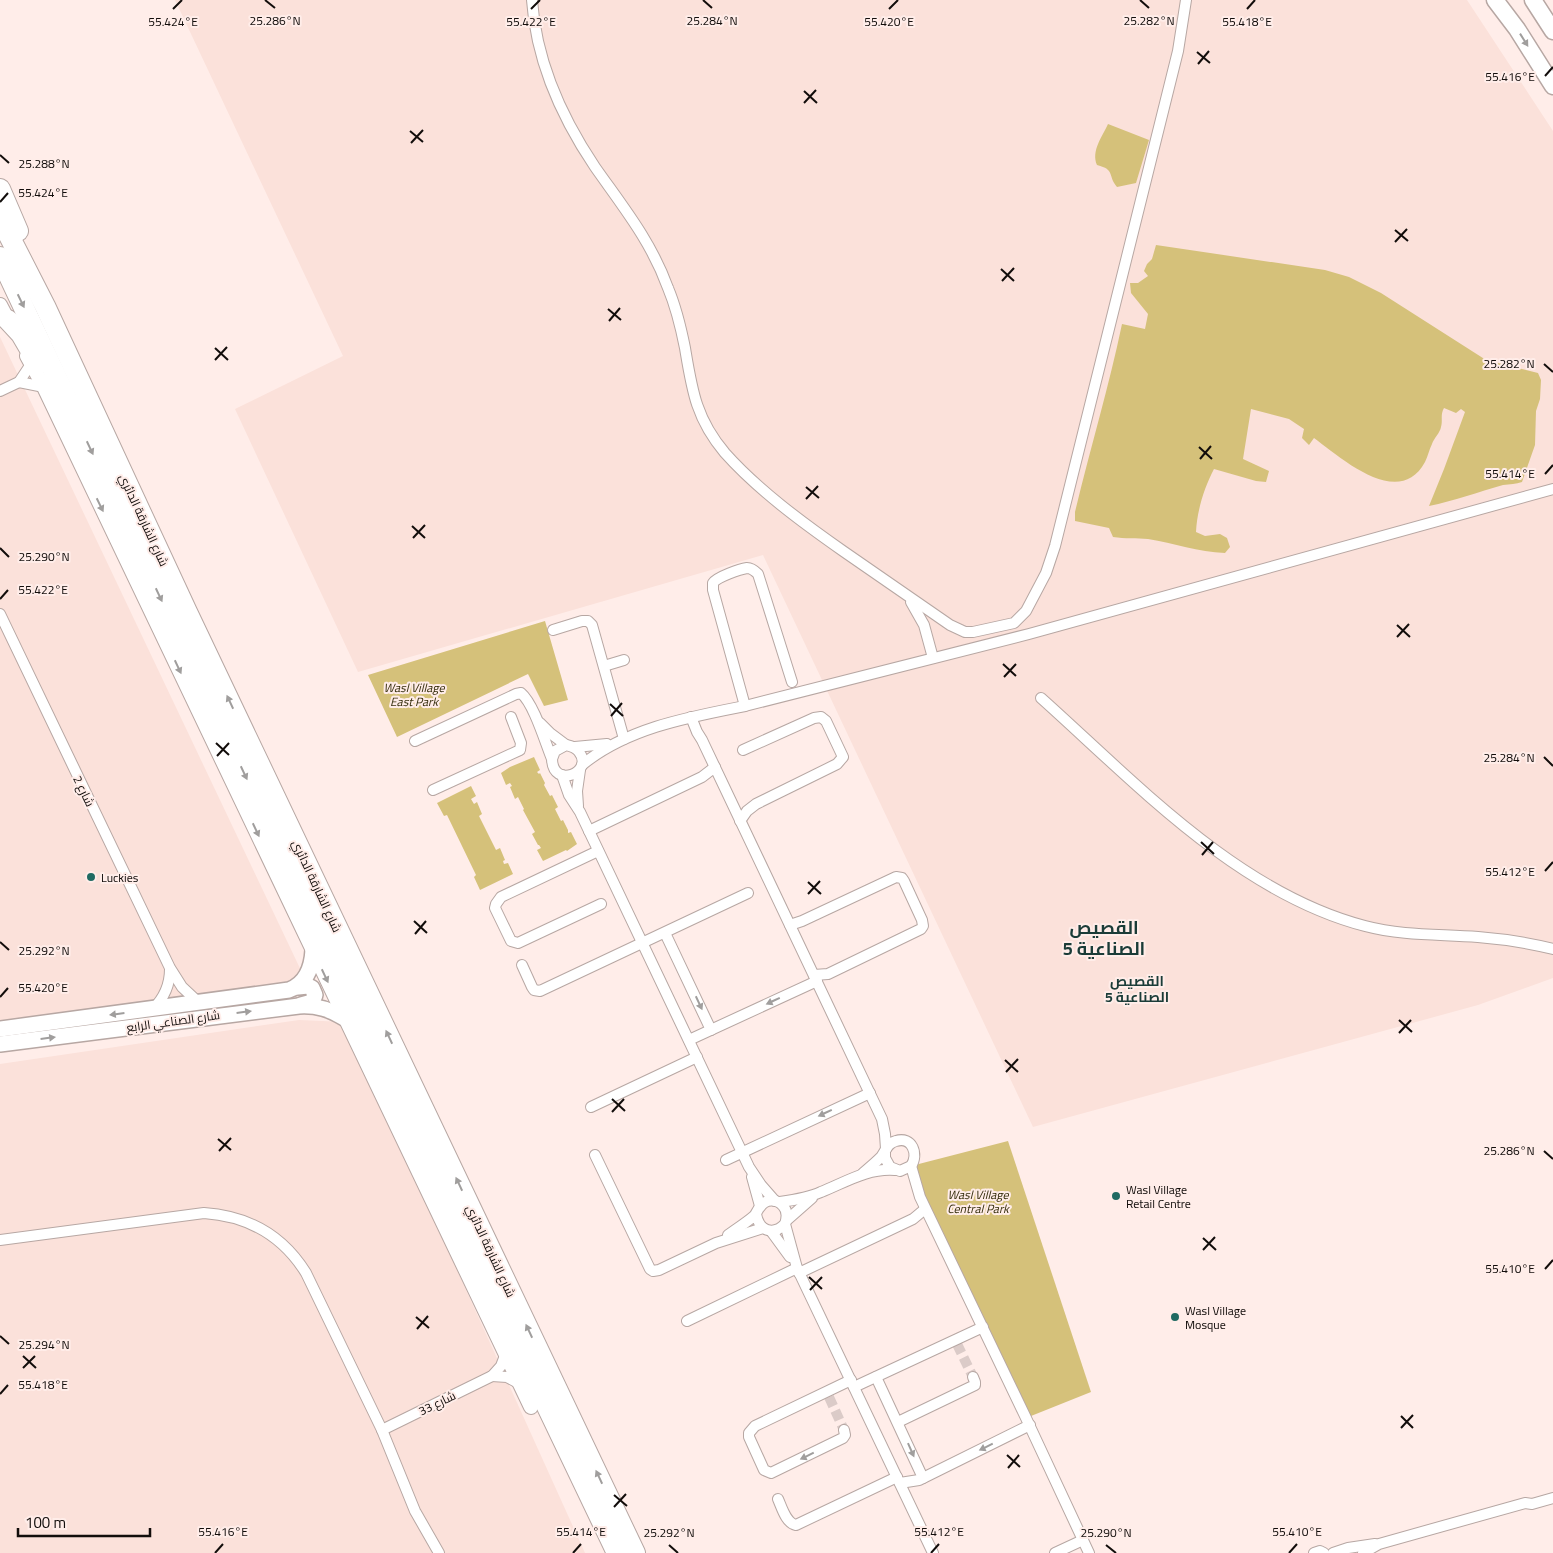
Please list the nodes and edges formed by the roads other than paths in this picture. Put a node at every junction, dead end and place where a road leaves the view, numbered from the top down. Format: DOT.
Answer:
graph roads {
  1 [pos="532,0"];
  2 [pos="1186,0"];
  3 [pos="1495,0"];
  4 [pos="1533,0"];
  5 [pos="1553,31"];
  6 [pos="1553,86"];
  7 [pos="0,189"];
  8 [pos="0,218"];
  9 [pos="0,257"];
  10 [pos="45,306"];
  11 [pos="4,312"];
  12 [pos="31,364"];
  13 [pos="19,382"];
  14 [pos="44,387"];
  15 [pos="0,390"];
  16 [pos="77,421"];
  17 [pos="1553,489"];
  18 [pos="906,595"];
  19 [pos="0,614"];
  20 [pos="172,622"];
  21 [pos="553,630"];
  22 [pos="169,647"];
  23 [pos="933,658"];
  24 [pos="624,660"];
  25 [pos="604,666"];
  26 [pos="792,682"];
  27 [pos="1040,698"];
  28 [pos="745,706"];
  29 [pos="694,716"];
  30 [pos="511,717"];
  31 [pos="536,718"];
  32 [pos="415,741"];
  33 [pos="620,741"];
  34 [pos="570,746"];
  35 [pos="743,750"];
  36 [pos="552,759"];
  37 [pos="581,767"];
  38 [pos="714,767"];
  39 [pos="562,775"];
  40 [pos="433,790"];
  41 [pos="580,812"];
  42 [pos="740,821"];
  43 [pos="589,831"];
  44 [pos="598,850"];
  45 [pos="748,893"];
  46 [pos="601,904"];
  47 [pos="790,925"];
  48 [pos="665,933"];
  49 [pos="642,944"];
  50 [pos="1553,949"];
  51 [pos="313,950"];
  52 [pos="522,965"];
  53 [pos="170,968"];
  54 [pos="815,978"];
  55 [pos="298,987"];
  56 [pos="198,1002"];
  57 [pos="299,1006"];
  58 [pos="153,1009"];
  59 [pos="344,1018"];
  60 [pos="0,1029"];
  61 [pos="711,1030"];
  62 [pos="688,1040"];
  63 [pos="0,1044"];
  64 [pos="697,1058"];
  65 [pos="870,1093"];
  66 [pos="591,1107"];
  67 [pos="882,1119"];
  68 [pos="903,1140"];
  69 [pos="885,1151"];
  70 [pos="742,1152"];
  71 [pos="595,1155"];
  72 [pos="726,1160"];
  73 [pos="911,1166"];
  74 [pos="749,1167"];
  75 [pos="897,1170"];
  76 [pos="863,1173"];
  77 [pos="820,1193"];
  78 [pos="920,1197"];
  79 [pos="777,1202"];
  80 [pos="926,1209"];
  81 [pos="758,1210"];
  82 [pos="786,1222"];
  83 [pos="767,1230"];
  84 [pos="0,1240"];
  85 [pos="716,1242"];
  86 [pos="798,1271"];
  87 [pos="687,1322"];
  88 [pos="983,1327"];
  89 [pos="506,1353"];
  90 [pos="492,1376"];
  91 [pos="876,1377"];
  92 [pos="973,1377"];
  93 [pos="520,1384"];
  94 [pos="852,1384"];
  95 [pos="531,1407"];
  96 [pos="898,1422"];
  97 [pos="556,1424"];
  98 [pos="1030,1425"];
  99 [pos="382,1430"];
  100 [pos="844,1430"];
  101 [pos="923,1478"];
  102 [pos="898,1480"];
  103 [pos="1553,1493"];
  104 [pos="1553,1498"];
  105 [pos="778,1499"];
  106 [pos="1526,1503"];
  107 [pos="1082,1540"];
  108 [pos="1379,1544"];
  109 [pos="439,1553"];
  110 [pos="617,1553"];
  111 [pos="635,1553"];
  112 [pos="933,1553"];
  113 [pos="1055,1553"];
  114 [pos="1088,1553"];
  115 [pos="1314,1553"];
  116 [pos="1324,1553"];
  117 [pos="1333,1553"];
  118 [pos="1363,1553"];
  1 -- 18 [label="street"];
  2 -- 18 [label="street"];
  3 -- 6 [label="main road, one-way"];
  4 -- 5 [label="main road"];
  7 -- 10 [label="highway"];
  8 -- 10 [label="highway, شارع الشارقة الدائري"];
  9 -- 16 [label="highway, شارع الشارقة الدائري, one-way"];
  111 -- 10 [label="highway, شارع الشارقة الدائري, one-way"];
  11 -- 12 [label="street"];
  11 -- 16 [label="highway"];
  12 -- 13 [label="street"];
  12 -- 14 [label="street"];
  13 -- 14 [label="street"];
  13 -- 15 [label="street"];
  14 -- 22 [label="street, one-way"];
  16 -- 20 [label="highway, شارع الشارقة الدائري, one-way"];
  17 -- 23 [label="street"];
  18 -- 23 [label="street"];
  19 -- 53 [label="street, شارع 2"];
  20 -- 22 [label="highway"];
  20 -- 97 [label="highway, شارع الشارقة الدائري, one-way"];
  21 -- 25 [label="street"];
  22 -- 51 [label="street, one-way"];
  23 -- 28 [label="street"];
  24 -- 25 [label="street"];
  25 -- 33 [label="street"];
  26 -- 28 [label="street"];
  27 -- 50 [label="street"];
  28 -- 29 [label="street"];
  29 -- 33 [label="street"];
  29 -- 38 [label="street"];
  30 -- 40 [label="street"];
  31 -- 32 [label="street"];
  31 -- 34 [label="street"];
  31 -- 36 [label="street"];
  33 -- 34 [label="street"];
  33 -- 37 [label="street"];
  34 -- 36 [label="street"];
  34 -- 37 [label="street"];
  35 -- 42 [label="street"];
  36 -- 39 [label="street"];
  37 -- 39 [label="street"];
  37 -- 41 [label="street"];
  38 -- 42 [label="street"];
  38 -- 43 [label="street"];
  39 -- 41 [label="street"];
  41 -- 43 [label="street"];
  42 -- 47 [label="street"];
  43 -- 44 [label="street"];
  44 -- 46 [label="street"];
  44 -- 49 [label="street"];
  45 -- 48 [label="street"];
  47 -- 54 [label="street"];
  47 -- 54 [label="street"];
  48 -- 49 [label="street"];
  48 -- 61 [label="street, one-way"];
  49 -- 52 [label="street"];
  49 -- 62 [label="street"];
  51 -- 55 [label="main road"];
  51 -- 59 [label="street, one-way"];
  53 -- 56 [label="street, شارع 2"];
  53 -- 58 [label="street"];
  54 -- 61 [label="street, one-way"];
  54 -- 65 [label="street"];
  55 -- 56 [label="main road, شارع الصناعي الرابع"];
  55 -- 57 [label="main road"];
  56 -- 58 [label="main road, شارع الصناعي الرابع"];
  57 -- 59 [label="main road, شارع الصناعي الرابع"];
  63 -- 57 [label="main road, شارع الصناعي الرابع, one-way"];
  58 -- 60 [label="main road, شارع الصناعي الرابع, one-way"];
  59 -- 89 [label="street"];
  61 -- 62 [label="street"];
  62 -- 64 [label="street"];
  64 -- 66 [label="street"];
  64 -- 70 [label="street"];
  65 -- 67 [label="street"];
  65 -- 70 [label="street, one-way"];
  67 -- 68 [label="street"];
  67 -- 69 [label="street"];
  68 -- 69 [label="street"];
  68 -- 73 [label="street"];
  69 -- 75 [label="street"];
  69 -- 76 [label="street"];
  70 -- 72 [label="street"];
  70 -- 74 [label="street"];
  71 -- 85 [label="street"];
  73 -- 75 [label="street"];
  73 -- 78 [label="street"];
  74 -- 79 [label="street"];
  74 -- 81 [label="street"];
  75 -- 76 [label="street"];
  75 -- 78 [label="street"];
  76 -- 77 [label="street"];
  77 -- 79 [label="street"];
  77 -- 82 [label="street"];
  78 -- 80 [label="street"];
  79 -- 81 [label="street"];
  79 -- 82 [label="street"];
  80 -- 86 [label="street"];
  80 -- 88 [label="street"];
  81 -- 83 [label="street"];
  81 -- 85 [label="street"];
  82 -- 83 [label="street"];
  82 -- 86 [label="street"];
  83 -- 85 [label="street"];
  83 -- 86 [label="street"];
  84 -- 99 [label="street"];
  86 -- 87 [label="street"];
  86 -- 94 [label="street"];
  88 -- 91 [label="street"];
  88 -- 98 [label="street"];
  89 -- 90 [label="street"];
  89 -- 93 [label="street"];
  90 -- 93 [label="street"];
  90 -- 99 [label="street, شارع 33"];
  91 -- 94 [label="street"];
  91 -- 96 [label="street"];
  92 -- 96 [label="street"];
  93 -- 95 [label="street"];
  100 -- 94 [label="street, one-way"];
  94 -- 102 [label="street"];
  95 -- 97 [label="highway"];
  96 -- 101 [label="street, one-way"];
  97 -- 110 [label="highway, شارع الشارقة الدائري"];
  98 -- 101 [label="street, one-way"];
  98 -- 107 [label="street"];
  99 -- 109 [label="street"];
  101 -- 102 [label="street"];
  102 -- 105 [label="street"];
  102 -- 112 [label="street"];
  103 -- 106 [label="street"];
  104 -- 106 [label="street"];
  106 -- 108 [label="street"];
  107 -- 113 [label="street"];
  107 -- 114 [label="street"];
  108 -- 117 [label="street"];
  108 -- 118 [label="street"];
  115 -- 116 [label="street"];
}
